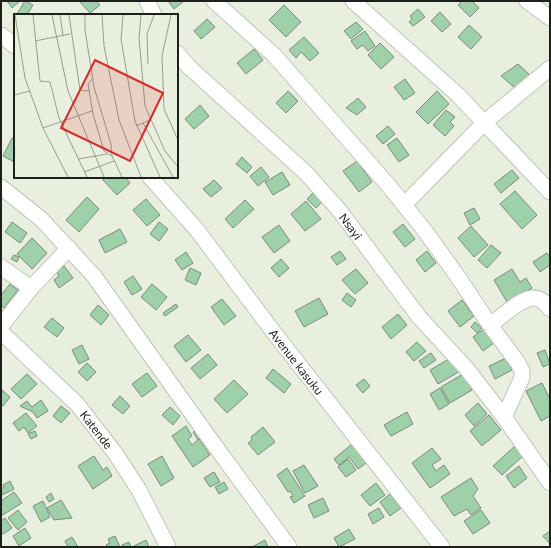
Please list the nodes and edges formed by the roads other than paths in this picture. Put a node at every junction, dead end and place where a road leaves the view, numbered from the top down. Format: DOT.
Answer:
graph roads {
  1 [pos="146,1"];
  2 [pos="214,1"];
  3 [pos="353,1"];
  4 [pos="527,1"];
  5 [pos="153,14"];
  6 [pos="550,18"];
  7 [pos="1,34"];
  8 [pos="14,45"];
  9 [pos="178,54"];
  10 [pos="550,68"];
  11 [pos="485,122"];
  12 [pos="151,178"];
  13 [pos="1,188"];
  14 [pos="550,192"];
  15 [pos="404,205"];
  16 [pos="69,248"];
  17 [pos="1,267"];
  18 [pos="31,288"];
  19 [pos="550,309"];
  20 [pos="490,325"];
  21 [pos="1,326"];
  22 [pos="1,332"];
  23 [pos="504,417"];
  24 [pos="550,483"];
  25 [pos="168,547"];
  26 [pos="289,547"];
  27 [pos="442,547"];
  1 -- 5 [label="street"];
  2 -- 15 [label="street"];
  3 -- 11 [label="street"];
  4 -- 6 [label="street"];
  7 -- 8 [label="street"];
  9 -- 23 [label="street, Nsayi"];
  10 -- 11 [label="street"];
  11 -- 14 [label="street"];
  11 -- 15 [label="street"];
  12 -- 27 [label="street, Avenue kasuku"];
  13 -- 16 [label="street"];
  15 -- 20 [label="street"];
  16 -- 18 [label="street"];
  16 -- 26 [label="street"];
  17 -- 18 [label="street"];
  18 -- 21 [label="street"];
  19 -- 20 [label="street"];
  20 -- 23 [label="street"];
  22 -- 25 [label="street, Katende"];
  23 -- 24 [label="street, Nsayi"];
}
